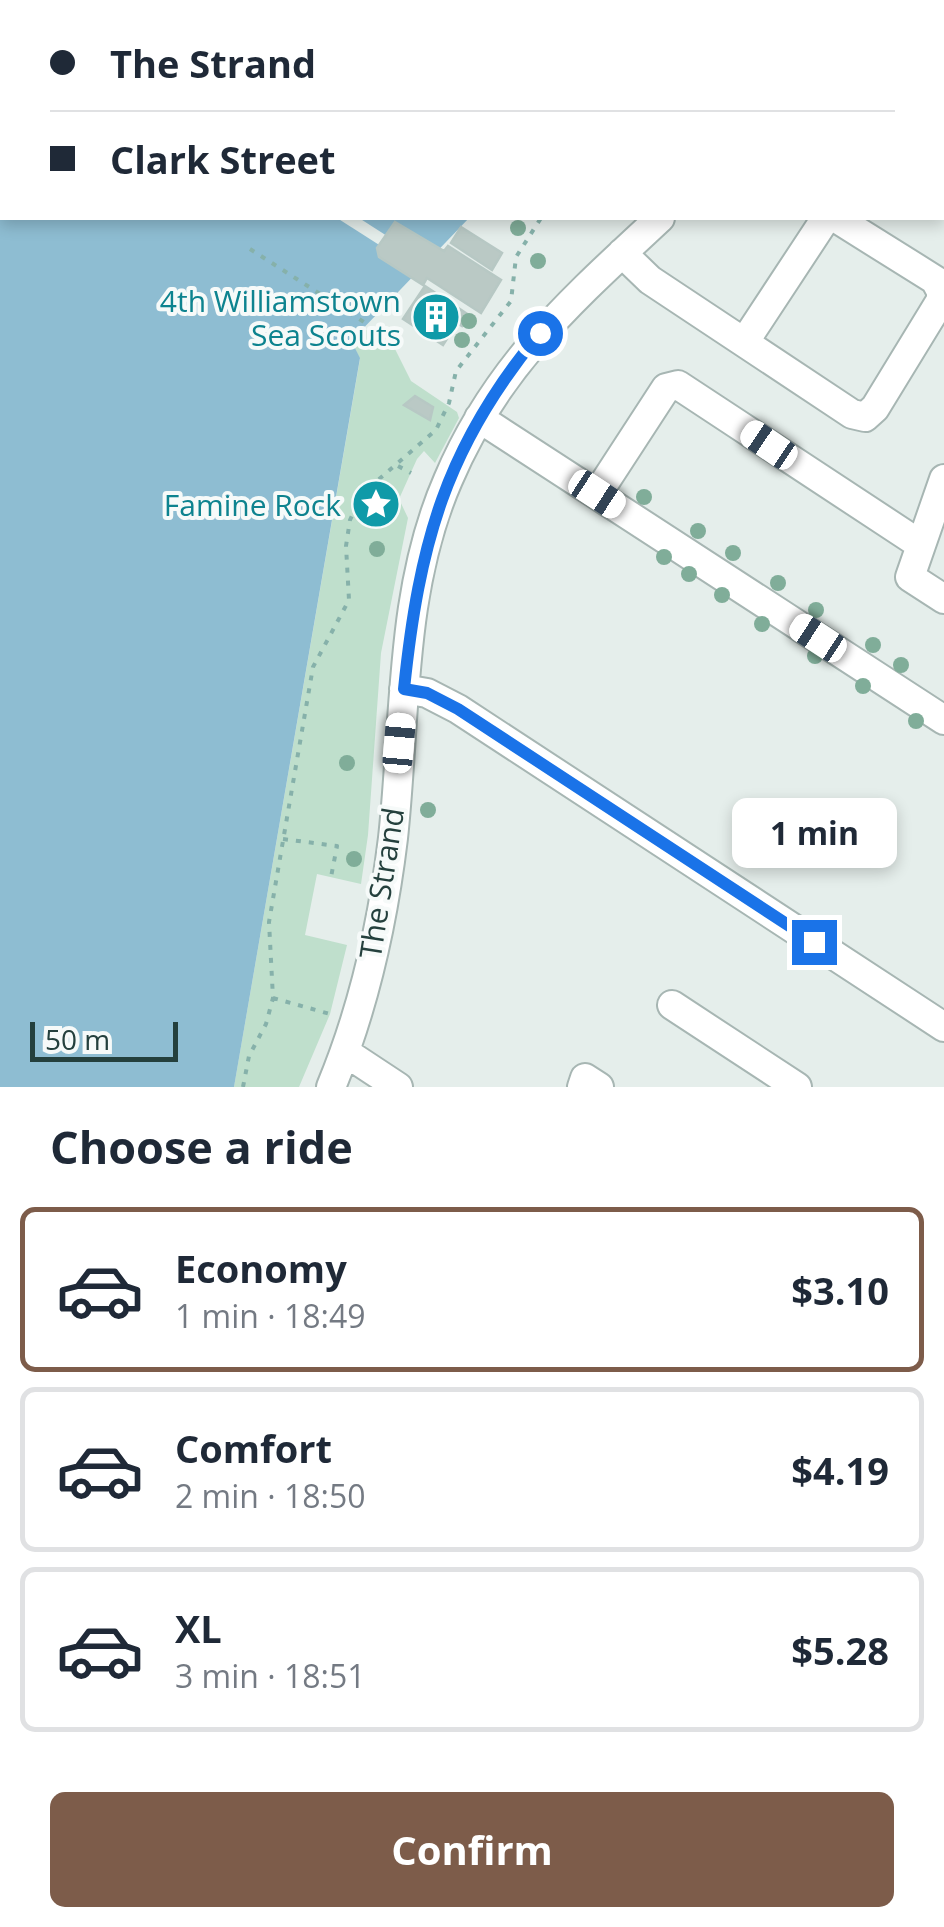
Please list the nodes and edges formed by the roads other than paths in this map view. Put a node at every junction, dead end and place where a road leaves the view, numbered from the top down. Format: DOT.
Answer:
graph roads {
  1 [pos="658,220"];
  2 [pos="825,220"];
  3 [pos="839,220"];
  4 [pos="622,253"];
  5 [pos="745,341"];
  6 [pos="479,418"];
  7 [pos="944,478"];
  8 [pos="597,494"];
  9 [pos="921,545"];
  10 [pos="944,599"];
  11 [pos="404,689"];
  12 [pos="944,720"];
  13 [pos="672,1005"];
  14 [pos="944,1027"];
  15 [pos="345,1052"];
  16 [pos="331,1087"];
  17 [pos="398,1087"];
  18 [pos="582,1087"];
  19 [pos="599,1087"];
  20 [pos="797,1087"];
  1 -- 4 [label="street, The Strand"];
  2 -- 5 [label="street"];
  3 -- 5 [label="street"];
  4 -- 5 [label="street"];
  4 -- 6 [label="street, The Strand"];
  6 -- 8 [label="street"];
  6 -- 11 [label="street, The Strand"];
  7 -- 9 [label="street"];
  8 -- 9 [label="street"];
  8 -- 12 [label="street"];
  9 -- 10 [label="street"];
  11 -- 14 [label="street"];
  11 -- 15 [label="street, The Strand"];
  13 -- 20 [label="street"];
  15 -- 16 [label="street, The Strand"];
  15 -- 17 [label="street"];
  18 -- 19 [label="street"];
}
